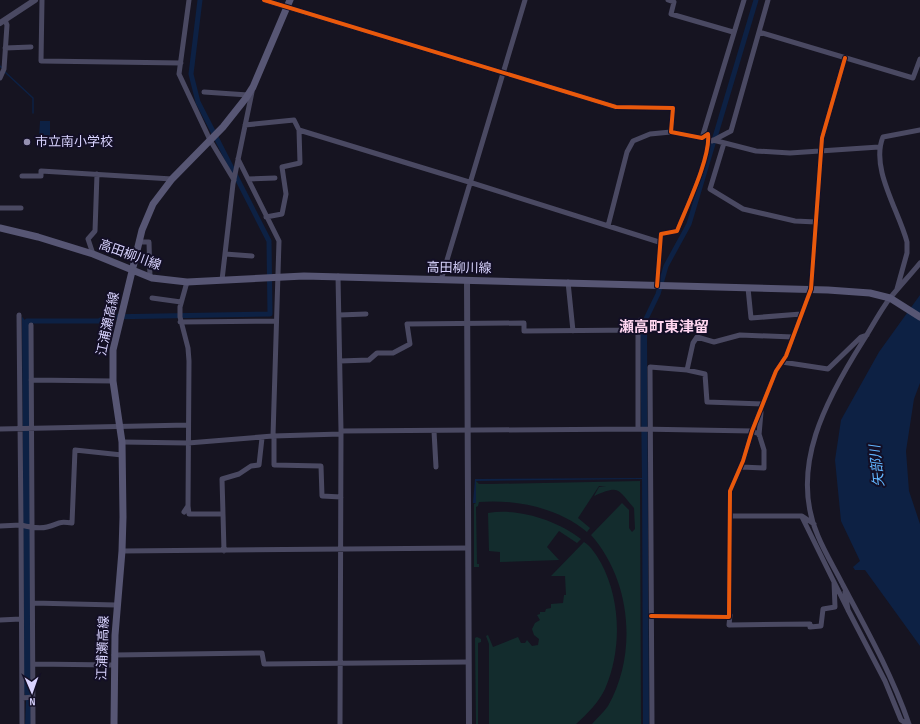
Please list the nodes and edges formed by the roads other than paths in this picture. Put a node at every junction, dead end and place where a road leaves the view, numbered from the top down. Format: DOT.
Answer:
graph roads {
  1 [pos="35,0"];
  2 [pos="42,0"];
  3 [pos="189,0"];
  4 [pos="264,0"];
  5 [pos="290,0"];
  6 [pos="525,0"];
  7 [pos="668,0"];
  8 [pos="744,0"];
  9 [pos="768,0"];
  10 [pos="286,8"];
  11 [pos="2,22"];
  12 [pos="733,32"];
  13 [pos="759,32"];
  14 [pos="5,48"];
  15 [pos="31,48"];
  16 [pos="845,58"];
  17 [pos="920,59"];
  18 [pos="180,63"];
  19 [pos="503,72"];
  20 [pos="0,78"];
  21 [pos="253,87"];
  22 [pos="204,92"];
  23 [pos="248,95"];
  24 [pos="245,125"];
  25 [pos="299,130"];
  26 [pos="920,130"];
  27 [pos="671,132"];
  28 [pos="702,138"];
  29 [pos="211,139"];
  30 [pos="711,141"];
  31 [pos="724,143"];
  32 [pos="879,147"];
  33 [pos="821,150"];
  34 [pos="237,161"];
  35 [pos="98,174"];
  36 [pos="22,176"];
  37 [pos="275,178"];
  38 [pos="172,179"];
  39 [pos="248,180"];
  40 [pos="233,182"];
  41 [pos="470,182"];
  42 [pos="0,208"];
  43 [pos="21,208"];
  44 [pos="266,217"];
  45 [pos="816,222"];
  46 [pos="608,226"];
  47 [pos="0,228"];
  48 [pos="139,242"];
  49 [pos="659,242"];
  50 [pos="93,254"];
  51 [pos="225,254"];
  52 [pos="252,256"];
  53 [pos="920,263"];
  54 [pos="132,271"];
  55 [pos="277,276"];
  56 [pos="338,276"];
  57 [pos="150,277"];
  58 [pos="223,277"];
  59 [pos="441,280"];
  60 [pos="467,280"];
  61 [pos="187,282"];
  62 [pos="568,282"];
  63 [pos="657,286"];
  64 [pos="748,288"];
  65 [pos="811,289"];
  66 [pos="896,292"];
  67 [pos="152,298"];
  68 [pos="892,299"];
  69 [pos="180,304"];
  70 [pos="339,314"];
  71 [pos="366,314"];
  72 [pos="802,314"];
  73 [pos="19,315"];
  74 [pos="920,316"];
  75 [pos="640,320"];
  76 [pos="275,321"];
  77 [pos="467,323"];
  78 [pos="181,324"];
  79 [pos="31,325"];
  80 [pos="638,330"];
  81 [pos="573,331"];
  82 [pos="867,335"];
  83 [pos="793,337"];
  84 [pos="340,361"];
  85 [pos="782,362"];
  86 [pos="687,370"];
  87 [pos="31,380"];
  88 [pos="113,381"];
  89 [pos="762,406"];
  90 [pos="188,425"];
  91 [pos="120,427"];
  92 [pos="0,429"];
  93 [pos="20,429"];
  94 [pos="32,429"];
  95 [pos="639,429"];
  96 [pos="650,429"];
  97 [pos="468,430"];
  98 [pos="434,431"];
  99 [pos="752,431"];
  100 [pos="341,432"];
  101 [pos="759,435"];
  102 [pos="274,436"];
  103 [pos="263,438"];
  104 [pos="122,442"];
  105 [pos="188,443"];
  106 [pos="122,455"];
  107 [pos="741,467"];
  108 [pos="436,468"];
  109 [pos="340,496"];
  110 [pos="188,506"];
  111 [pos="184,512"];
  112 [pos="224,514"];
  113 [pos="730,516"];
  114 [pos="802,516"];
  115 [pos="814,524"];
  116 [pos="21,525"];
  117 [pos="0,526"];
  118 [pos="33,528"];
  119 [pos="468,548"];
  120 [pos="340,550"];
  121 [pos="122,551"];
  122 [pos="224,551"];
  123 [pos="834,582"];
  124 [pos="845,588"];
  125 [pos="33,603"];
  126 [pos="116,606"];
  127 [pos="848,610"];
  128 [pos="730,615"];
  129 [pos="651,616"];
  130 [pos="0,620"];
  131 [pos="21,620"];
  132 [pos="114,654"];
  133 [pos="468,662"];
  134 [pos="33,664"];
  135 [pos="340,664"];
  136 [pos="114,665"];
  137 [pos="28,698"];
  138 [pos="22,724"];
  139 [pos="34,724"];
  140 [pos="114,724"];
  141 [pos="340,724"];
  142 [pos="469,724"];
  143 [pos="652,724"];
  144 [pos="908,724"];
  1 -- 11 [label="street"];
  2 -- 18 [label="street"];
  3 -- 18 [label="street"];
  4 -- 10 [label="street"];
  5 -- 10 [label="main road, 江浦瀬高線"];
  6 -- 19 [label="street"];
  7 -- 12 [label="street"];
  8 -- 12 [label="street"];
  9 -- 13 [label="street"];
  10 -- 19 [label="street"];
  10 -- 21 [label="main road, 江浦瀬高線"];
  11 -- 14 [label="street"];
  12 -- 28 [label="street"];
  13 -- 16 [label="street"];
  13 -- 30 [label="street"];
  14 -- 15 [label="street"];
  14 -- 20 [label="street"];
  16 -- 17 [label="street"];
  16 -- 33 [label="street"];
  18 -- 29 [label="street"];
  19 -- 27 [label="street"];
  19 -- 41 [label="street"];
  21 -- 23 [label="main road, 江浦瀬高線"];
  21 -- 24 [label="street"];
  22 -- 23 [label="street"];
  23 -- 29 [label="main road, 江浦瀬高線"];
  24 -- 25 [label="street"];
  24 -- 34 [label="street"];
  25 -- 41 [label="street"];
  25 -- 44 [label="street"];
  26 -- 32 [label="street"];
  27 -- 28 [label="street"];
  27 -- 46 [label="street"];
  28 -- 30 [label="street"];
  29 -- 38 [label="main road, 江浦瀬高線"];
  29 -- 40 [label="street"];
  30 -- 31 [label="street"];
  30 -- 49 [label="street"];
  31 -- 33 [label="street"];
  31 -- 45 [label="street"];
  32 -- 33 [label="street"];
  32 -- 66 [label="street"];
  33 -- 45 [label="street"];
  34 -- 39 [label="street"];
  34 -- 40 [label="street"];
  35 -- 36 [label="street"];
  35 -- 38 [label="street"];
  35 -- 50 [label="street"];
  37 -- 39 [label="street"];
  38 -- 48 [label="main road, 江浦瀬高線"];
  39 -- 44 [label="street"];
  40 -- 51 [label="street"];
  41 -- 46 [label="street"];
  41 -- 59 [label="street"];
  42 -- 43 [label="street"];
  44 -- 55 [label="street"];
  45 -- 65 [label="street"];
  46 -- 49 [label="street"];
  47 -- 50 [label="main road, 高田柳川線"];
  48 -- 54 [label="main road, 江浦瀬高線"];
  48 -- 57 [label="street"];
  49 -- 63 [label="street"];
  50 -- 54 [label="main road, 高田柳川線"];
  51 -- 52 [label="street"];
  51 -- 58 [label="street"];
  53 -- 66 [label="street"];
  54 -- 57 [label="main road, 高田柳川線"];
  54 -- 88 [label="main road, 江浦瀬高線"];
  55 -- 56 [label="main road, 高田柳川線"];
  55 -- 58 [label="main road, 高田柳川線"];
  55 -- 76 [label="street"];
  56 -- 59 [label="main road, 高田柳川線"];
  56 -- 70 [label="street"];
  57 -- 61 [label="main road, 高田柳川線"];
  58 -- 61 [label="main road, 高田柳川線"];
  59 -- 60 [label="main road, 高田柳川線"];
  60 -- 62 [label="main road, 高田柳川線"];
  60 -- 77 [label="street"];
  61 -- 69 [label="street"];
  62 -- 63 [label="main road, 高田柳川線"];
  62 -- 81 [label="street"];
  63 -- 64 [label="main road, 高田柳川線"];
  64 -- 65 [label="main road, 高田柳川線"];
  64 -- 72 [label="street"];
  65 -- 68 [label="main road, 高田柳川線"];
  65 -- 72 [label="street"];
  66 -- 68 [label="street"];
  67 -- 69 [label="street"];
  68 -- 74 [label="main road, 高田柳川線"];
  68 -- 82 [label="street"];
  69 -- 78 [label="street"];
  70 -- 71 [label="street"];
  70 -- 84 [label="street"];
  72 -- 83 [label="street"];
  73 -- 93 [label="street"];
  75 -- 80 [label="street"];
  76 -- 78 [label="street"];
  76 -- 102 [label="street"];
  77 -- 81 [label="street"];
  77 -- 84 [label="street"];
  77 -- 97 [label="street"];
  78 -- 90 [label="street"];
  79 -- 87 [label="street"];
  80 -- 81 [label="street"];
  80 -- 95 [label="street"];
  82 -- 85 [label="street"];
  82 -- 115 [label="street"];
  83 -- 85 [label="street"];
  83 -- 86 [label="street"];
  84 -- 100 [label="street"];
  85 -- 89 [label="street"];
  86 -- 89 [label="street"];
  86 -- 96 [label="street"];
  87 -- 88 [label="street"];
  87 -- 94 [label="street"];
  88 -- 91 [label="main road, 江浦瀬高線"];
  89 -- 99 [label="street"];
  89 -- 101 [label="street"];
  90 -- 91 [label="street"];
  90 -- 105 [label="street"];
  91 -- 94 [label="street"];
  91 -- 104 [label="main road, 江浦瀬高線"];
  92 -- 93 [label="street"];
  93 -- 94 [label="street"];
  93 -- 116 [label="street"];
  94 -- 118 [label="street"];
  95 -- 96 [label="street"];
  95 -- 97 [label="street"];
  96 -- 99 [label="street"];
  96 -- 129 [label="street"];
  97 -- 98 [label="street"];
  97 -- 119 [label="street"];
  98 -- 100 [label="street"];
  98 -- 108 [label="street"];
  99 -- 101 [label="street"];
  99 -- 107 [label="street"];
  100 -- 102 [label="street"];
  100 -- 109 [label="street"];
  101 -- 107 [label="street"];
  102 -- 103 [label="street"];
  102 -- 109 [label="street"];
  103 -- 105 [label="street"];
  103 -- 112 [label="street"];
  104 -- 105 [label="street"];
  104 -- 106 [label="main road, 江浦瀬高線"];
  105 -- 110 [label="street"];
  106 -- 118 [label="street"];
  106 -- 121 [label="main road, 江浦瀬高線"];
  107 -- 113 [label="street"];
  109 -- 120 [label="street"];
  110 -- 111 [label="street"];
  110 -- 112 [label="street"];
  112 -- 122 [label="street"];
  113 -- 114 [label="street"];
  113 -- 128 [label="street"];
  114 -- 115 [label="street"];
  114 -- 123 [label="street"];
  115 -- 124 [label="street"];
  116 -- 117 [label="street"];
  116 -- 118 [label="street"];
  116 -- 131 [label="street"];
  118 -- 125 [label="street"];
  119 -- 120 [label="street"];
  119 -- 133 [label="street"];
  120 -- 122 [label="street"];
  120 -- 135 [label="street"];
  121 -- 122 [label="street"];
  121 -- 126 [label="main road, 江浦瀬高線"];
  123 -- 127 [label="street"];
  123 -- 128 [label="street"];
  124 -- 127 [label="street"];
  124 -- 144 [label="street"];
  125 -- 126 [label="street"];
  125 -- 134 [label="street"];
  126 -- 132 [label="main road, 江浦瀬高線"];
  127 -- 144 [label="street"];
  128 -- 129 [label="street"];
  129 -- 143 [label="street"];
  130 -- 131 [label="street"];
  131 -- 137 [label="street"];
  132 -- 135 [label="street"];
  132 -- 136 [label="main road, 江浦瀬高線"];
  133 -- 135 [label="street"];
  133 -- 142 [label="street"];
  134 -- 136 [label="street"];
  134 -- 137 [label="street"];
  135 -- 141 [label="street"];
  136 -- 140 [label="main road, 江浦瀬高線"];
  137 -- 138 [label="street"];
  137 -- 139 [label="street"];
}
